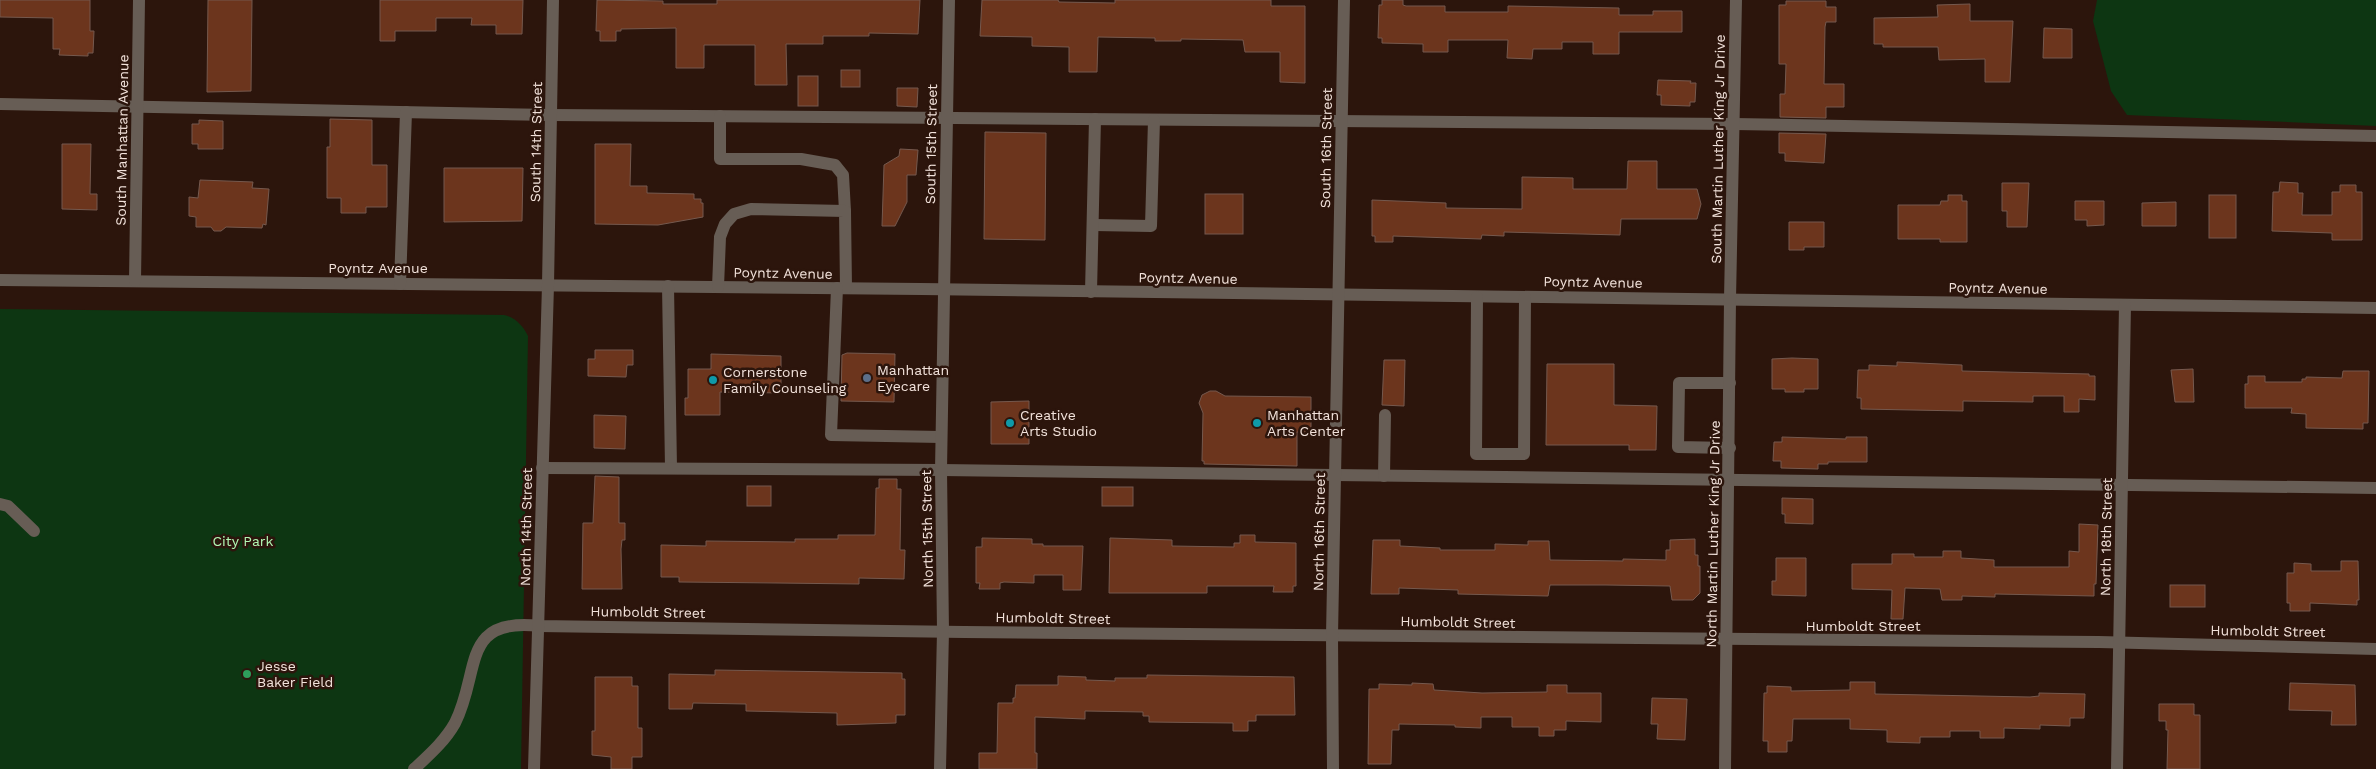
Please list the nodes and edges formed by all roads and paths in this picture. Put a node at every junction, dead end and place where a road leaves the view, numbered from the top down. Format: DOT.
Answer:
graph roads {
  1 [pos="140,0"];
  2 [pos="553,0"];
  3 [pos="949,0"];
  4 [pos="1344,0"];
  5 [pos="1736,0"];
  6 [pos="0,104"];
  7 [pos="138,106"];
  8 [pos="406,112"];
  9 [pos="551,115"];
  10 [pos="720,116"];
  11 [pos="946,118"];
  12 [pos="1095,119"];
  13 [pos="1154,120"];
  14 [pos="1342,122"];
  15 [pos="1734,124"];
  16 [pos="2376,136"];
  17 [pos="845,210"];
  18 [pos="1094,225"];
  19 [pos="0,280"];
  20 [pos="135,281"];
  21 [pos="400,284"];
  22 [pos="548,285"];
  23 [pos="668,286"];
  24 [pos="718,287"];
  25 [pos="842,288"];
  26 [pos="943,289"];
  27 [pos="1091,292"];
  28 [pos="1339,296"];
  29 [pos="1477,296"];
  30 [pos="1525,297"];
  31 [pos="1730,299"];
  32 [pos="2125,305"];
  33 [pos="2376,308"];
  34 [pos="1730,384"];
  35 [pos="1385,415"];
  36 [pos="942,437"];
  37 [pos="1730,448"];
  38 [pos="542,468"];
  39 [pos="671,468"];
  40 [pos="941,470"];
  41 [pos="1335,476"];
  42 [pos="1384,476"];
  43 [pos="1729,480"];
  44 [pos="2122,484"];
  45 [pos="2376,488"];
  46 [pos="0,504"];
  47 [pos="34,532"];
  48 [pos="539,626"];
  49 [pos="943,632"];
  50 [pos="1332,636"];
  51 [pos="1726,640"];
  52 [pos="2120,642"];
  53 [pos="2376,649"];
  54 [pos="414,769"];
  55 [pos="534,769"];
  56 [pos="940,769"];
  57 [pos="1333,769"];
  58 [pos="1725,769"];
  59 [pos="2117,769"];
  1 -- 7 [label="street, South Manhattan Avenue"];
  2 -- 9 [label="street, South 14th Street"];
  3 -- 11 [label="street, South 15th Street"];
  4 -- 14 [label="street, South 16th Street"];
  5 -- 15 [label="street, South Martin Luther King Jr Drive"];
  6 -- 7 [label="street"];
  7 -- 8 [label="street"];
  7 -- 20 [label="street, South Manhattan Avenue"];
  8 -- 9 [label="street"];
  8 -- 21 [label="street"];
  9 -- 10 [label="street"];
  9 -- 22 [label="street, South 14th Street"];
  10 -- 11 [label="street"];
  10 -- 17 [label="street"];
  11 -- 12 [label="street"];
  11 -- 26 [label="street, South 15th Street"];
  12 -- 13 [label="street"];
  12 -- 18 [label="street"];
  13 -- 14 [label="street"];
  13 -- 18 [label="street"];
  14 -- 15 [label="street"];
  14 -- 28 [label="street, South 16th Street"];
  15 -- 16 [label="street"];
  15 -- 31 [label="street, South Martin Luther King Jr Drive"];
  17 -- 24 [label="street"];
  17 -- 25 [label="street"];
  18 -- 27 [label="street"];
  19 -- 20 [label="street, Poyntz Avenue"];
  20 -- 21 [label="street, Poyntz Avenue"];
  21 -- 22 [label="street, Poyntz Avenue"];
  22 -- 23 [label="street, Poyntz Avenue"];
  22 -- 38 [label="street, North 14th Street"];
  23 -- 24 [label="street, Poyntz Avenue"];
  23 -- 39 [label="street"];
  24 -- 25 [label="street, Poyntz Avenue"];
  25 -- 26 [label="street, Poyntz Avenue"];
  25 -- 36 [label="street"];
  26 -- 27 [label="street, Poyntz Avenue"];
  26 -- 36 [label="street, North 15th Street"];
  27 -- 28 [label="street, Poyntz Avenue"];
  28 -- 29 [label="street, Poyntz Avenue"];
  28 -- 41 [label="street, North 16th Street"];
  29 -- 30 [label="street, Poyntz Avenue"];
  29 -- 30 [label="street"];
  30 -- 31 [label="street, Poyntz Avenue"];
  31 -- 32 [label="street, Poyntz Avenue"];
  31 -- 34 [label="street, North Martin Luther King Jr Drive"];
  32 -- 33 [label="street, Poyntz Avenue"];
  32 -- 44 [label="street, North 18th Street"];
  34 -- 37 [label="street, North Martin Luther King Jr Drive"];
  34 -- 37 [label="street"];
  35 -- 42 [label="street"];
  36 -- 40 [label="street, North 15th Street"];
  37 -- 43 [label="street, North Martin Luther King Jr Drive"];
  38 -- 39 [label="street"];
  38 -- 48 [label="street, North 14th Street"];
  39 -- 40 [label="street"];
  40 -- 41 [label="street"];
  40 -- 49 [label="street, North 15th Street"];
  41 -- 42 [label="street"];
  41 -- 50 [label="street, North 16th Street"];
  42 -- 43 [label="street"];
  43 -- 44 [label="street"];
  43 -- 51 [label="street, North Martin Luther King Jr Drive"];
  44 -- 45 [label="street"];
  44 -- 52 [label="street, North 18th Street"];
  46 -- 47 [label="street"];
  48 -- 49 [label="street, Humboldt Street"];
  48 -- 54 [label="street, Humboldt Street"];
  48 -- 55 [label="street, North 14th Street"];
  49 -- 50 [label="street, Humboldt Street"];
  49 -- 56 [label="street, North 15th Street"];
  50 -- 51 [label="street, Humboldt Street"];
  50 -- 57 [label="street, North 16th Street"];
  51 -- 52 [label="street, Humboldt Street"];
  51 -- 58 [label="street, North Martin Luther King Jr Drive"];
  52 -- 53 [label="street, Humboldt Street"];
  52 -- 59 [label="street, North 18th Street"];
}
